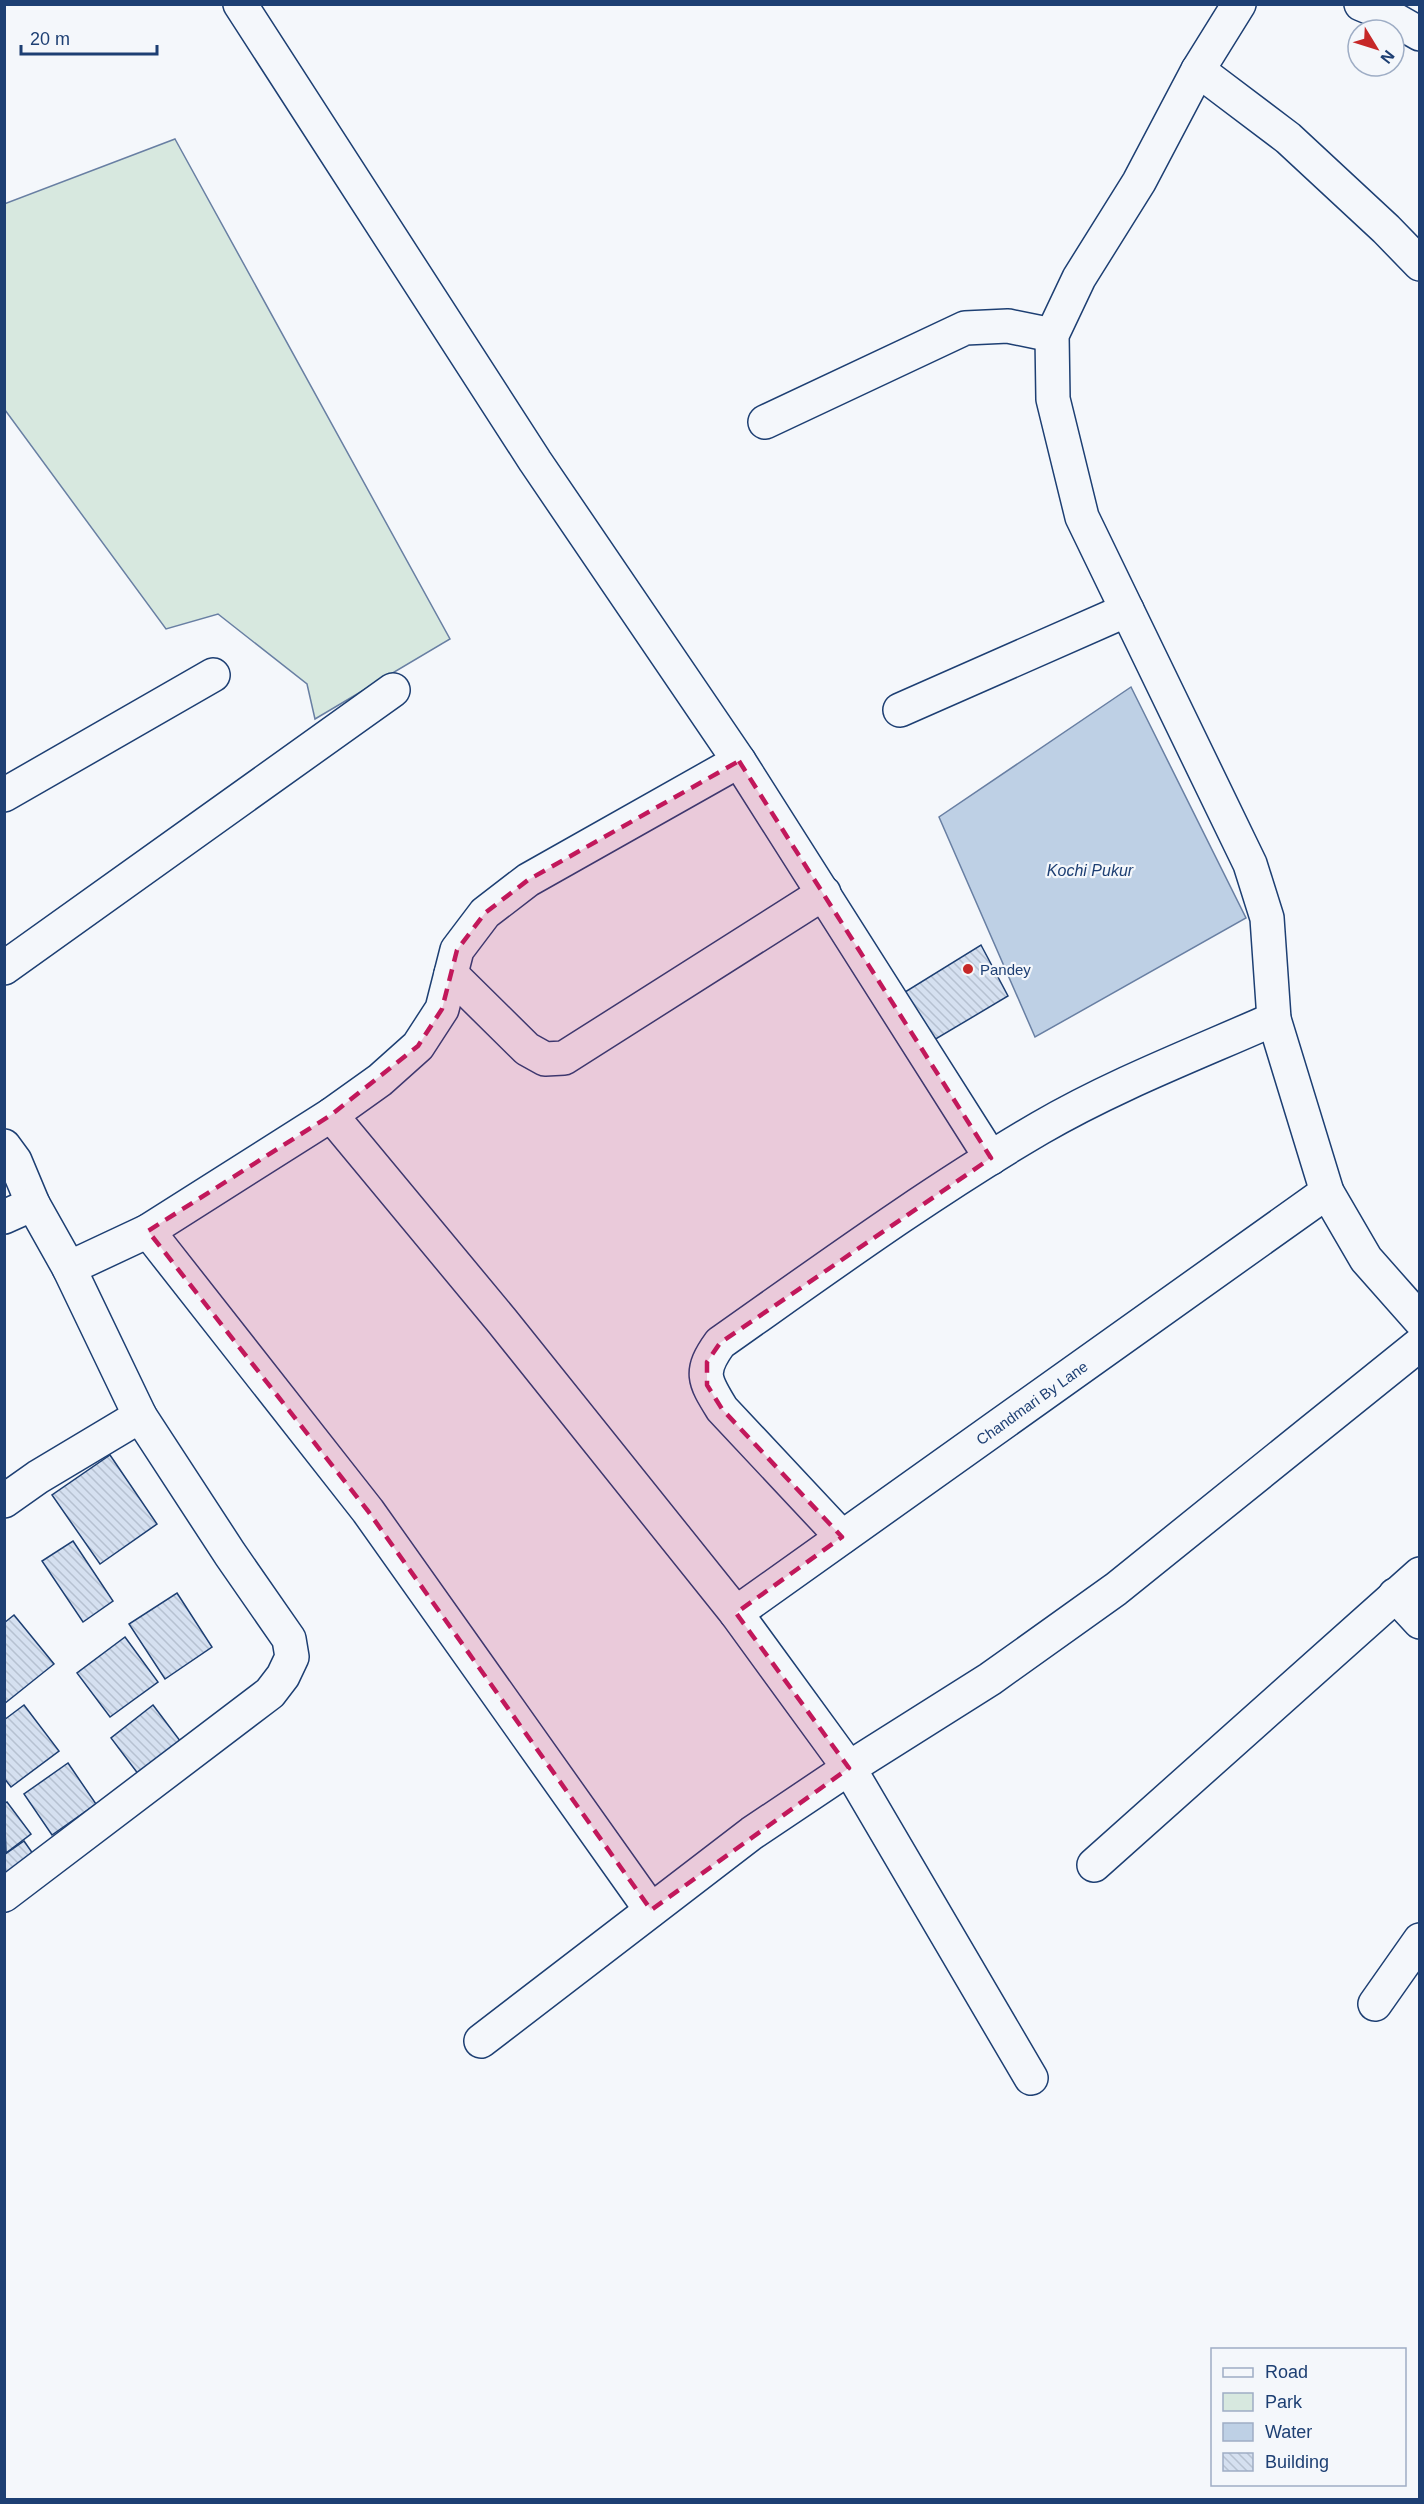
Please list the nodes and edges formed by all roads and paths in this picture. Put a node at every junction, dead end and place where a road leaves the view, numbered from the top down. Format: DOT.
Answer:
graph roads {
  1 [pos="240,4"];
  2 [pos="1239,4"];
  3 [pos="1361,4"];
  4 [pos="1419,34"];
  5 [pos="1198,70"];
  6 [pos="1419,264"];
  7 [pos="1052,335"];
  8 [pos="765,422"];
  9 [pos="1127,610"];
  10 [pos="213,675"];
  11 [pos="393,690"];
  12 [pos="900,710"];
  13 [pos="740,761"];
  14 [pos="4,795"];
  15 [pos="824,893"];
  16 [pos="4,968"];
  17 [pos="451,974"];
  18 [pos="1274,1019"];
  19 [pos="331,1115"];
  20 [pos="4,1146"];
  21 [pos="991,1158"];
  22 [pos="1327,1192"];
  23 [pos="19,1210"];
  24 [pos="148,1231"];
  25 [pos="69,1268"];
  26 [pos="1419,1320"];
  27 [pos="1419,1344"];
  28 [pos="140,1416"];
  29 [pos="4,1501"];
  30 [pos="842,1537"];
  31 [pos="1419,1574"];
  32 [pos="1395,1595"];
  33 [pos="736,1613"];
  34 [pos="1419,1622"];
  35 [pos="849,1768"];
  36 [pos="1094,1865"];
  37 [pos="4,1895"];
  38 [pos="651,1910"];
  39 [pos="1419,1940"];
  40 [pos="1375,2004"];
  41 [pos="482,2041"];
  42 [pos="1031,2078"];
  1 -- 13 [label="street"];
  2 -- 5 [label="street"];
  3 -- 4 [label="street"];
  5 -- 6 [label="street"];
  5 -- 7 [label="street"];
  7 -- 8 [label="street"];
  7 -- 9 [label="street"];
  9 -- 12 [label="street"];
  9 -- 18 [label="street"];
  10 -- 14 [label="street"];
  11 -- 16 [label="street"];
  13 -- 15 [label="street"];
  13 -- 17 [label="street"];
  15 -- 17 [label="street"];
  15 -- 21 [label="street"];
  17 -- 19 [label="street"];
  18 -- 21 [label="street"];
  18 -- 22 [label="street"];
  19 -- 24 [label="street"];
  19 -- 33 [label="street"];
  20 -- 23 [label="street"];
  21 -- 30 [label="street"];
  22 -- 26 [label="street"];
  22 -- 30 [label="street, Chandmari By Lane"];
  23 -- 25 [label="street"];
  24 -- 25 [label="street"];
  24 -- 38 [label="street"];
  25 -- 28 [label="street"];
  27 -- 35 [label="street"];
  28 -- 29 [label="street"];
  28 -- 37 [label="street"];
  30 -- 33 [label="street, Chandmari By Lane"];
  31 -- 32 [label="street"];
  32 -- 34 [label="street"];
  32 -- 36 [label="street"];
  33 -- 35 [label="street"];
  35 -- 38 [label="street"];
  35 -- 42 [label="street"];
  38 -- 41 [label="street"];
  39 -- 40 [label="street"];
}
